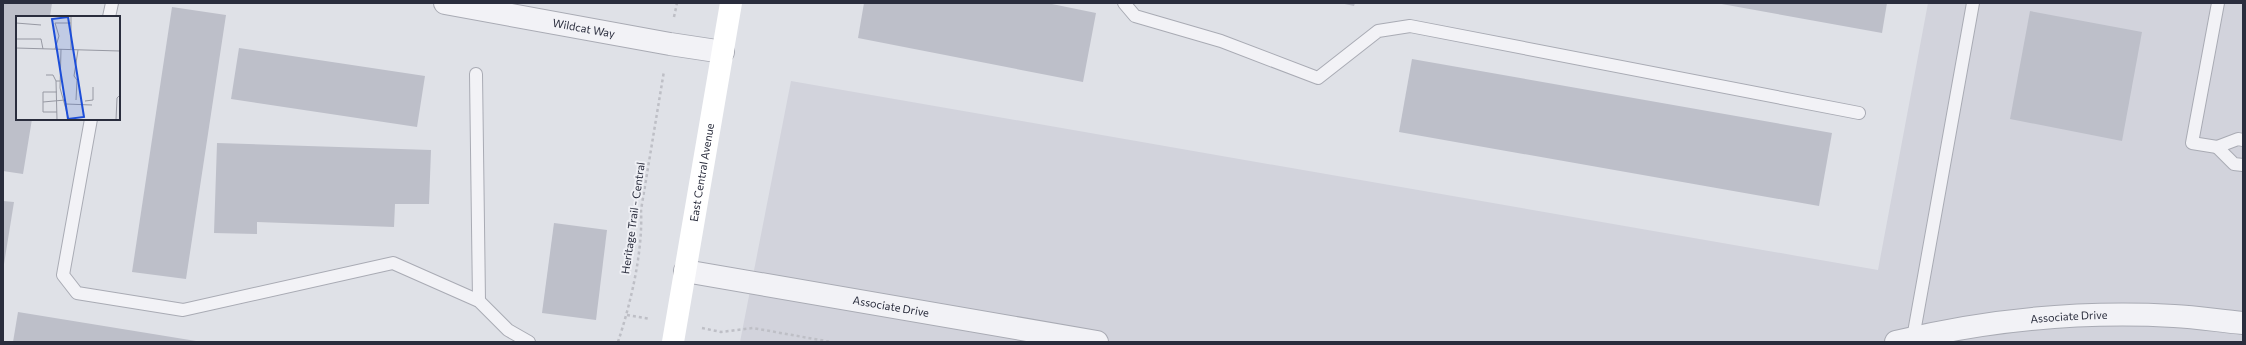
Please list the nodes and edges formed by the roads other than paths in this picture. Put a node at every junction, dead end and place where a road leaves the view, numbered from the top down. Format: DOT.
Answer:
graph roads {
  1 [pos="112,3"];
  2 [pos="444,3"];
  3 [pos="731,3"];
  4 [pos="1124,3"];
  5 [pos="1973,3"];
  6 [pos="2218,3"];
  7 [pos="109,16"];
  8 [pos="723,52"];
  9 [pos="476,74"];
  10 [pos="1859,113"];
  11 [pos="91,120"];
  12 [pos="2243,140"];
  13 [pos="2217,147"];
  14 [pos="2243,165"];
  15 [pos="685,271"];
  16 [pos="479,301"];
  17 [pos="2243,323"];
  18 [pos="1905,340"];
  19 [pos="529,342"];
  20 [pos="673,342"];
  21 [pos="1097,342"];
  1 -- 7 [label="lane"];
  2 -- 8 [label="street, Wildcat Way"];
  3 -- 8 [label="main road, East Central Avenue"];
  4 -- 10 [label="lane"];
  5 -- 18 [label="lane"];
  6 -- 13 [label="lane"];
  8 -- 15 [label="main road, East Central Avenue"];
  9 -- 16 [label="lane"];
  11 -- 16 [label="lane"];
  12 -- 13 [label="lane"];
  13 -- 14 [label="lane"];
  15 -- 20 [label="main road, East Central Avenue"];
  15 -- 21 [label="street, Associate Drive"];
  16 -- 19 [label="lane"];
  17 -- 18 [label="street, Associate Drive"];
}
